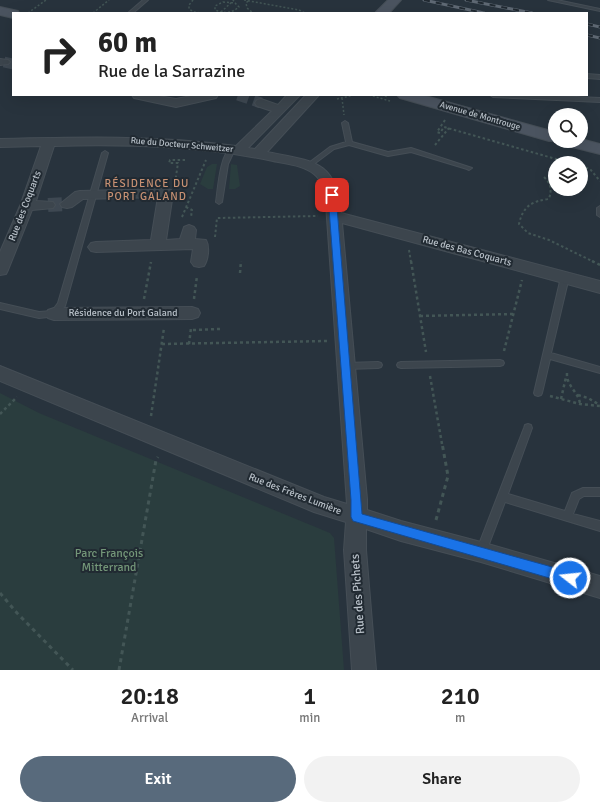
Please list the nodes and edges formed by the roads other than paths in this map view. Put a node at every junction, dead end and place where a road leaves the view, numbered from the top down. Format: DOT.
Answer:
graph roads {
  1 [pos="146,0"];
  2 [pos="395,0"];
  3 [pos="550,0"];
  4 [pos="600,10"];
  5 [pos="0,11"];
  6 [pos="131,12"];
  7 [pos="383,12"];
  8 [pos="12,14"];
  9 [pos="588,76"];
  10 [pos="600,77"];
  11 [pos="142,96"];
  12 [pos="208,96"];
  13 [pos="293,96"];
  14 [pos="312,96"];
  15 [pos="408,96"];
  16 [pos="514,96"];
  17 [pos="600,100"];
  18 [pos="261,103"];
  19 [pos="279,109"];
  20 [pos="345,123"];
  21 [pos="548,135"];
  22 [pos="0,142"];
  23 [pos="49,142"];
  24 [pos="349,143"];
  25 [pos="588,146"];
  26 [pos="600,149"];
  27 [pos="236,150"];
  28 [pos="105,153"];
  29 [pos="259,153"];
  30 [pos="308,166"];
  31 [pos="469,168"];
  32 [pos="330,186"];
  33 [pos="219,202"];
  34 [pos="67,204"];
  35 [pos="48,205"];
  36 [pos="27,206"];
  37 [pos="600,208"];
  38 [pos="600,215"];
  39 [pos="334,216"];
  40 [pos="158,245"];
  41 [pos="96,246"];
  42 [pos="198,268"];
  43 [pos="0,270"];
  44 [pos="565,277"];
  45 [pos="600,287"];
  46 [pos="0,306"];
  47 [pos="192,313"];
  48 [pos="54,314"];
  49 [pos="547,355"];
  50 [pos="500,363"];
  51 [pos="378,365"];
  52 [pos="401,365"];
  53 [pos="346,366"];
  54 [pos="600,370"];
  55 [pos="0,373"];
  56 [pos="538,393"];
  57 [pos="528,428"];
  58 [pos="600,492"];
  59 [pos="502,497"];
  60 [pos="568,515"];
  61 [pos="357,517"];
  62 [pos="600,526"];
  63 [pos="481,552"];
  64 [pos="600,587"];
  65 [pos="364,670"];
  1 -- 6 [label="lane"];
  2 -- 7 [label="street"];
  3 -- 4 [label="lane"];
  5 -- 8 [label="street"];
  9 -- 10 [label="lane"];
  11 -- 12 [label="street"];
  13 -- 19 [label="street"];
  14 -- 29 [label="street"];
  15 -- 21 [label="street, Avenue de Montrouge"];
  16 -- 17 [label="lane"];
  18 -- 19 [label="street"];
  19 -- 27 [label="street"];
  20 -- 24 [label="lane"];
  22 -- 23 [label="street, Rue du Docteur Schweitzer"];
  23 -- 27 [label="street, Rue du Docteur Schweitzer"];
  23 -- 36 [label="street, Rue des Coquarts"];
  24 -- 30 [label="lane"];
  24 -- 31 [label="lane"];
  25 -- 26 [label="street"];
  27 -- 29 [label="street, Rue du Docteur Schweitzer"];
  27 -- 33 [label="lane"];
  28 -- 48 [label="lane"];
  29 -- 30 [label="street, Rue du Docteur Schweitzer"];
  30 -- 32 [label="street, Rue du Docteur Schweitzer"];
  32 -- 39 [label="street, Rue des Pichets"];
  34 -- 40 [label="street"];
  35 -- 36 [label="street"];
  36 -- 43 [label="street, Rue des Coquarts"];
  37 -- 38 [label="lane"];
  39 -- 44 [label="street, Rue des Bas Coquarts"];
  39 -- 53 [label="street, Rue des Pichets"];
  40 -- 41 [label="street"];
  40 -- 42 [label="street"];
  44 -- 45 [label="street, Rue des Bas Coquarts"];
  44 -- 49 [label="lane"];
  46 -- 48 [label="lane"];
  47 -- 48 [label="street, Résidence du Port Galand"];
  49 -- 54 [label="lane"];
  49 -- 56 [label="lane"];
  50 -- 52 [label="lane"];
  51 -- 53 [label="lane"];
  53 -- 61 [label="street, Rue des Pichets"];
  55 -- 61 [label="street, Rue des Frères Lumière"];
  57 -- 59 [label="lane"];
  58 -- 60 [label="lane"];
  59 -- 60 [label="lane"];
  59 -- 63 [label="lane"];
  60 -- 62 [label="lane"];
  61 -- 63 [label="street, Rue des Frères Lumière"];
  61 -- 65 [label="street, Rue des Pichets"];
  63 -- 64 [label="street, Rue des Frères Lumière"];
}
